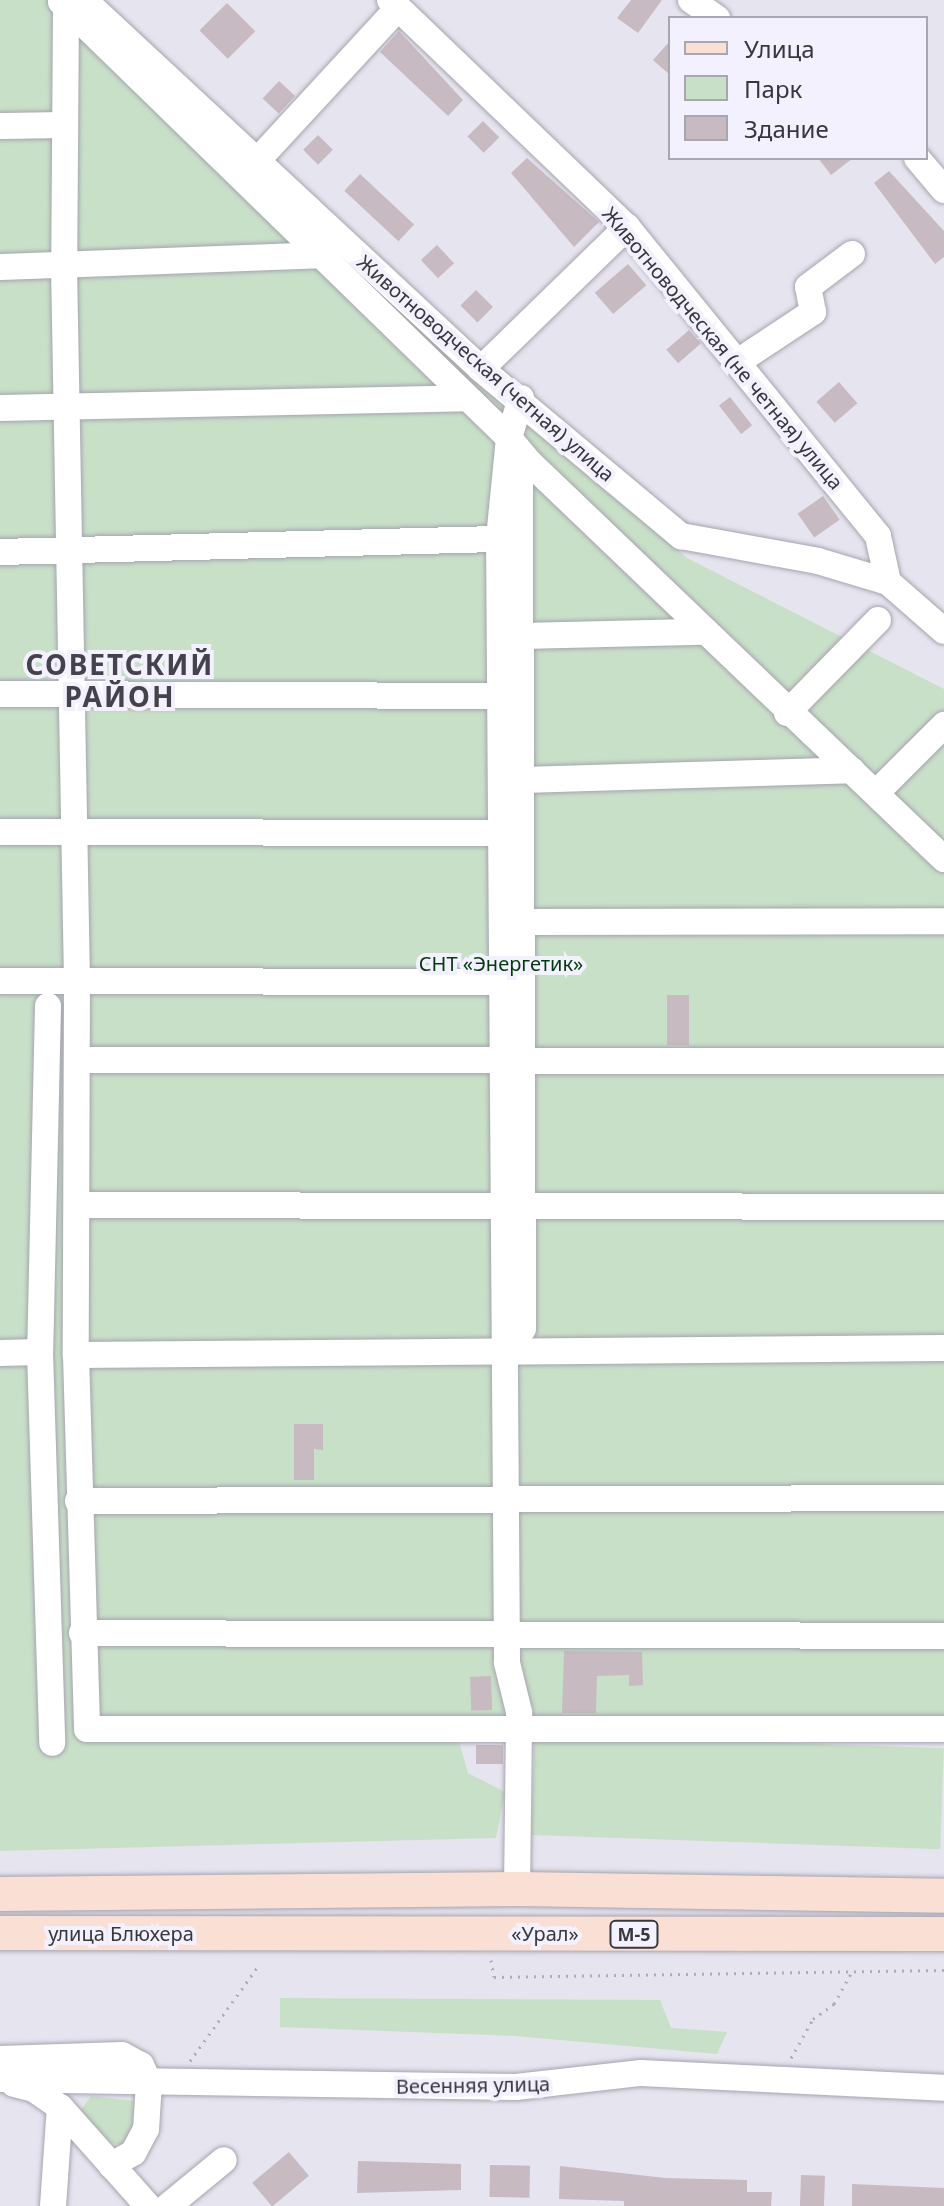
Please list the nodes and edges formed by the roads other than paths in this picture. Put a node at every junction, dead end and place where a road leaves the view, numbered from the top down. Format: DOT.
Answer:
graph roads {
  1 [pos="691,0"];
  2 [pos="70,3"];
  3 [pos="394,4"];
  4 [pos="714,16"];
  5 [pos="65,125"];
  6 [pos="0,126"];
  7 [pos="919,160"];
  8 [pos="256,162"];
  9 [pos="944,190"];
  10 [pos="627,227"];
  11 [pos="852,254"];
  12 [pos="321,255"];
  13 [pos="64,266"];
  14 [pos="0,267"];
  15 [pos="739,361"];
  16 [pos="481,369"];
  17 [pos="467,398"];
  18 [pos="521,398"];
  19 [pos="68,407"];
  20 [pos="0,408"];
  21 [pos="509,438"];
  22 [pos="530,463"];
  23 [pos="499,539"];
  24 [pos="0,552"];
  25 [pos="69,552"];
  26 [pos="888,582"];
  27 [pos="878,620"];
  28 [pos="944,631"];
  29 [pos="703,632"];
  30 [pos="521,636"];
  31 [pos="70,693"];
  32 [pos="0,694"];
  33 [pos="501,696"];
  34 [pos="787,713"];
  35 [pos="944,725"];
  36 [pos="852,770"];
  37 [pos="522,780"];
  38 [pos="877,792"];
  39 [pos="73,831"];
  40 [pos="0,832"];
  41 [pos="502,833"];
  42 [pos="944,859"];
  43 [pos="944,921"];
  44 [pos="524,922"];
  45 [pos="77,980"];
  46 [pos="0,981"];
  47 [pos="503,982"];
  48 [pos="48,1006"];
  49 [pos="77,1060"];
  50 [pos="514,1060"];
  51 [pos="944,1061"];
  52 [pos="78,1205"];
  53 [pos="514,1205"];
  54 [pos="944,1207"];
  55 [pos="944,1348"];
  56 [pos="514,1351"];
  57 [pos="40,1352"];
  58 [pos="0,1353"];
  59 [pos="76,1355"];
  60 [pos="944,1498"];
  61 [pos="514,1500"];
  62 [pos="78,1501"];
  63 [pos="82,1633"];
  64 [pos="514,1634"];
  65 [pos="944,1636"];
  66 [pos="519,1721"];
  67 [pos="944,1729"];
  68 [pos="52,1743"];
  69 [pos="517,1889"];
  70 [pos="0,1894"];
  71 [pos="944,1896"];
  72 [pos="0,1933"];
  73 [pos="242,1933"];
  74 [pos="944,1934"];
  75 [pos="0,2059"];
  76 [pos="0,2079"];
  77 [pos="161,2083"];
  78 [pos="944,2088"];
  79 [pos="60,2107"];
  80 [pos="224,2160"];
  81 [pos="111,2165"];
  82 [pos="53,2206"];
  83 [pos="148,2206"];
  84 [pos="168,2206"];
  1 -- 4 [label="street"];
  2 -- 5 [label="street"];
  2 -- 8 [label="street, Животноводческая (четная) улица"];
  2 -- 12 [label="street"];
  3 -- 8 [label="street"];
  3 -- 10 [label="street, Животноводческая (не четная) улица"];
  5 -- 6 [label="street"];
  5 -- 13 [label="street"];
  7 -- 9 [label="street"];
  8 -- 16 [label="street, Животноводческая (четная) улица"];
  10 -- 15 [label="street, Животноводческая (не четная) улица"];
  10 -- 16 [label="street"];
  11 -- 15 [label="street"];
  12 -- 13 [label="street"];
  12 -- 17 [label="street"];
  13 -- 14 [label="street"];
  13 -- 19 [label="street"];
  15 -- 26 [label="street, Животноводческая (не четная) улица"];
  16 -- 18 [label="street, Животноводческая (четная) улица"];
  17 -- 19 [label="street"];
  17 -- 21 [label="street"];
  18 -- 21 [label="street"];
  18 -- 26 [label="street, Животноводческая (четная) улица"];
  19 -- 20 [label="street"];
  19 -- 25 [label="street"];
  21 -- 22 [label="street"];
  21 -- 23 [label="street"];
  22 -- 29 [label="street"];
  22 -- 30 [label="street"];
  23 -- 25 [label="street"];
  23 -- 33 [label="street"];
  24 -- 25 [label="street"];
  25 -- 31 [label="street"];
  26 -- 28 [label="street, Животноводческая (четная) улица"];
  27 -- 34 [label="street"];
  29 -- 30 [label="street"];
  29 -- 34 [label="street"];
  30 -- 37 [label="street"];
  31 -- 32 [label="street"];
  31 -- 33 [label="street"];
  31 -- 39 [label="street"];
  33 -- 41 [label="street"];
  34 -- 36 [label="street"];
  35 -- 38 [label="street"];
  36 -- 37 [label="street"];
  36 -- 38 [label="street"];
  37 -- 44 [label="street"];
  38 -- 42 [label="street"];
  39 -- 40 [label="street"];
  39 -- 41 [label="street"];
  39 -- 45 [label="street"];
  41 -- 47 [label="street"];
  43 -- 44 [label="street"];
  44 -- 50 [label="street"];
  45 -- 46 [label="street"];
  45 -- 47 [label="street"];
  45 -- 49 [label="street"];
  47 -- 50 [label="street"];
  48 -- 57 [label="street"];
  49 -- 50 [label="street"];
  49 -- 52 [label="street"];
  50 -- 51 [label="street"];
  50 -- 53 [label="street"];
  52 -- 53 [label="street"];
  52 -- 59 [label="street"];
  53 -- 54 [label="street"];
  53 -- 56 [label="street"];
  55 -- 56 [label="street"];
  56 -- 59 [label="street"];
  56 -- 61 [label="street"];
  57 -- 58 [label="street"];
  57 -- 68 [label="street"];
  59 -- 62 [label="street"];
  60 -- 61 [label="street"];
  61 -- 62 [label="street"];
  61 -- 64 [label="street"];
  62 -- 63 [label="street"];
  63 -- 64 [label="street"];
  63 -- 66 [label="street"];
  64 -- 65 [label="street"];
  64 -- 66 [label="street"];
  66 -- 67 [label="street"];
  66 -- 69 [label="street"];
  69 -- 70 [label="main road, улица Блюхера / М-5"];
  69 -- 71 [label="main road, М-5"];
  72 -- 73 [label="main road, улица Блюхера"];
  73 -- 74 [label="main road, «Урал» / М-5"];
  75 -- 77 [label="street"];
  76 -- 77 [label="street, Весенняя улица"];
  76 -- 79 [label="street"];
  77 -- 78 [label="street, Весенняя улица"];
  77 -- 81 [label="street"];
  79 -- 81 [label="street"];
  79 -- 82 [label="street"];
  80 -- 84 [label="street"];
  81 -- 83 [label="street"];
}
